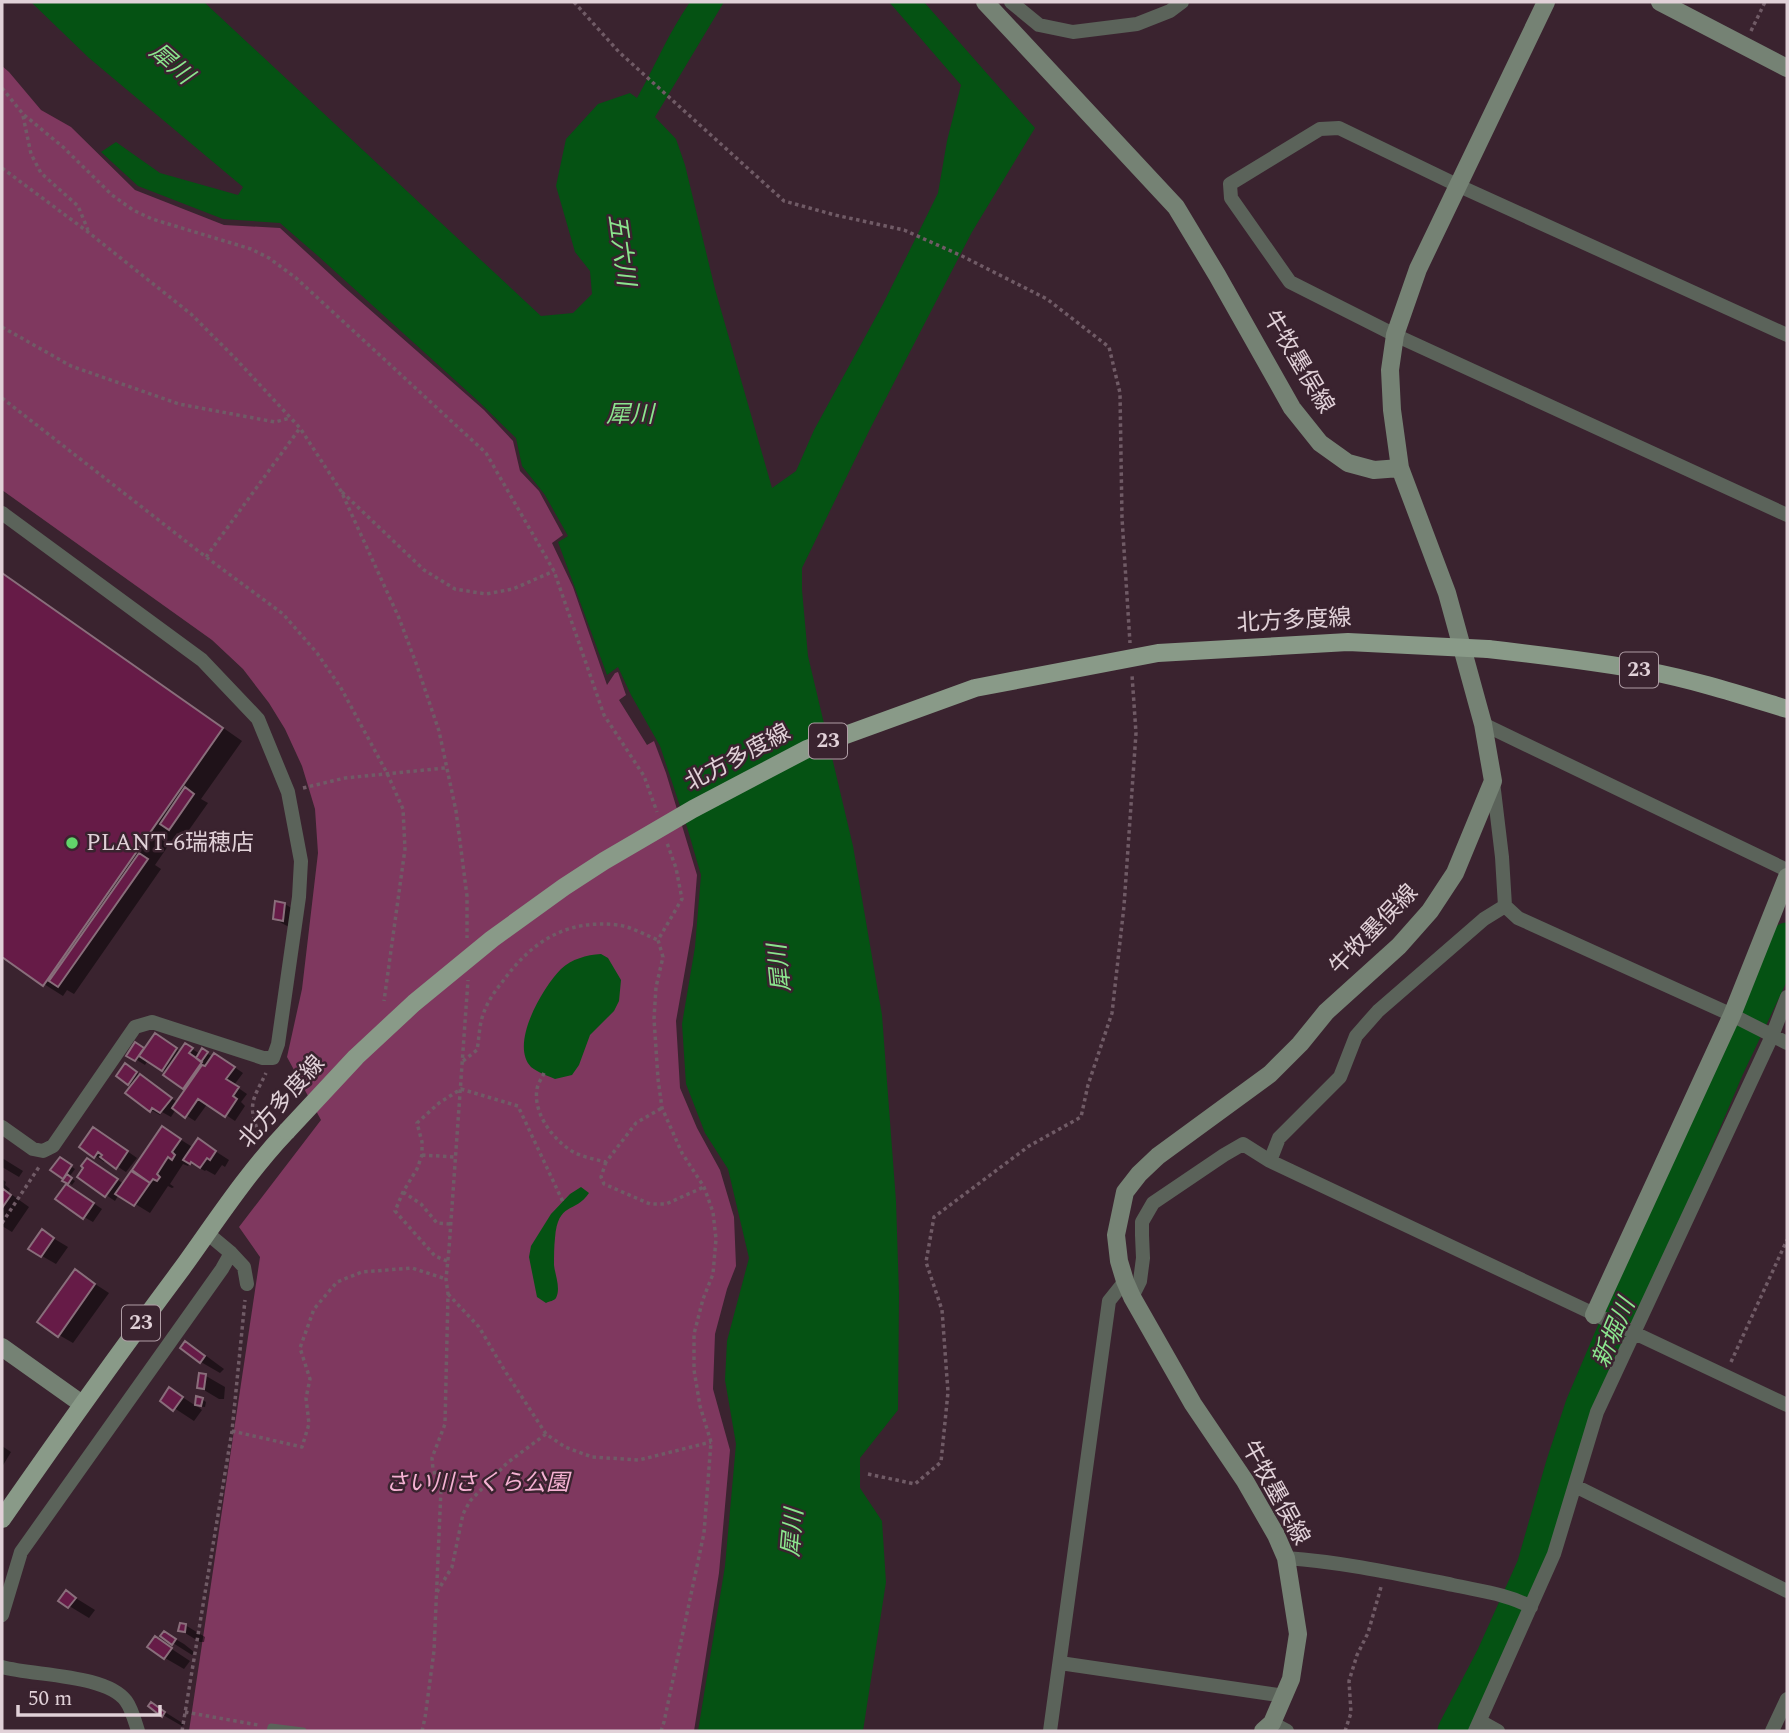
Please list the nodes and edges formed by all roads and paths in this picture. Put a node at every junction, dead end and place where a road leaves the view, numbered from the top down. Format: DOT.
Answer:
graph roads {
  1 [pos="574,2"];
  2 [pos="985,2"];
  3 [pos="1011,2"];
  4 [pos="1182,2"];
  5 [pos="1546,2"];
  6 [pos="1660,2"];
  7 [pos="1765,2"];
  8 [pos="1744,46"];
  9 [pos="1787,68"];
  10 [pos="2,88"];
  11 [pos="23,114"];
  12 [pos="2,168"];
  13 [pos="1457,185"];
  14 [pos="89,232"];
  15 [pos="2,327"];
  16 [pos="1395,335"];
  17 [pos="1787,335"];
  18 [pos="2,398"];
  19 [pos="290,418"];
  20 [pos="300,428"];
  21 [pos="1400,468"];
  22 [pos="341,491"];
  23 [pos="2,513"];
  24 [pos="1787,515"];
  25 [pos="206,557"];
  26 [pos="554,571"];
  27 [pos="1131,653"];
  28 [pos="1132,666"];
  29 [pos="1787,709"];
  30 [pos="1483,724"];
  31 [pos="446,768"];
  32 [pos="387,773"];
  33 [pos="1493,781"];
  34 [pos="288,792"];
  35 [pos="658,815"];
  36 [pos="667,841"];
  37 [pos="1787,870"];
  38 [pos="1787,877"];
  39 [pos="1505,906"];
  40 [pos="658,940"];
  41 [pos="467,946"];
  42 [pos="468,971"];
  43 [pos="1787,996"];
  44 [pos="384,1001"];
  45 [pos="1736,1017"];
  46 [pos="1767,1033"];
  47 [pos="1787,1043"];
  48 [pos="272,1058"];
  49 [pos="463,1061"];
  50 [pos="544,1073"];
  51 [pos="461,1089"];
  52 [pos="662,1108"];
  53 [pos="2,1127"];
  54 [pos="269,1150"];
  55 [pos="43,1151"];
  56 [pos="422,1155"];
  57 [pos="455,1157"];
  58 [pos="1270,1161"];
  59 [pos="606,1162"];
  60 [pos="704,1187"];
  61 [pos="403,1192"];
  62 [pos="563,1202"];
  63 [pos="2,1223"];
  64 [pos="451,1224"];
  65 [pos="207,1233"];
  66 [pos="1787,1240"];
  67 [pos="231,1253"];
  68 [pos="447,1261"];
  69 [pos="446,1279"];
  70 [pos="247,1284"];
  71 [pos="1128,1289"];
  72 [pos="448,1294"];
  73 [pos="1601,1318"];
  74 [pos="1630,1331"];
  75 [pos="2,1347"];
  76 [pos="1724,1376"];
  77 [pos="82,1404"];
  78 [pos="1787,1405"];
  79 [pos="232,1431"];
  80 [pos="547,1434"];
  81 [pos="710,1442"];
  82 [pos="868,1474"];
  83 [pos="1575,1486"];
  84 [pos="2,1519"];
  85 [pos="1286,1558"];
  86 [pos="1386,1571"];
  87 [pos="1787,1591"];
  88 [pos="436,1594"];
  89 [pos="1523,1603"];
  90 [pos="2,1615"];
  91 [pos="1060,1663"];
  92 [pos="2,1667"];
  93 [pos="1285,1696"];
  94 [pos="1787,1699"];
  95 [pos="185,1712"];
  96 [pos="1478,1726"];
  97 [pos="270,1729"];
  98 [pos="1274,1729"];
  99 [pos="138,1731"];
  100 [pos="182,1731"];
  101 [pos="303,1731"];
  102 [pos="422,1731"];
  103 [pos="661,1731"];
  104 [pos="1050,1731"];
  105 [pos="1345,1731"];
  106 [pos="1498,1731"];
  107 [pos="1772,1731"];
  1 -- 27 [label="path"];
  2 -- 21 [label="main road, 牛牧墨俣線"];
  3 -- 4 [label="street"];
  5 -- 13 [label="main road"];
  6 -- 8 [label="main road"];
  7 -- 8 [label="path"];
  8 -- 9 [label="main road"];
  10 -- 11 [label="path"];
  11 -- 14 [label="path"];
  11 -- 26 [label="path"];
  12 -- 14 [label="path"];
  13 -- 16 [label="main road"];
  13 -- 16 [label="street"];
  13 -- 17 [label="street"];
  14 -- 19 [label="path"];
  15 -- 19 [label="path"];
  16 -- 21 [label="main road"];
  16 -- 24 [label="street"];
  18 -- 25 [label="path"];
  19 -- 20 [label="path"];
  20 -- 22 [label="path"];
  20 -- 25 [label="path"];
  21 -- 30 [label="main road"];
  22 -- 26 [label="path"];
  22 -- 31 [label="path"];
  23 -- 34 [label="street"];
  25 -- 32 [label="path"];
  26 -- 35 [label="path"];
  28 -- 82 [label="path"];
  29 -- 54 [label="main road, 北方多度線 / 23, bridge"];
  30 -- 33 [label="main road"];
  30 -- 37 [label="street"];
  31 -- 32 [label="path"];
  31 -- 41 [label="path"];
  32 -- 34 [label="path"];
  32 -- 44 [label="path"];
  33 -- 39 [label="street"];
  33 -- 71 [label="main road, 牛牧墨俣線"];
  34 -- 48 [label="street"];
  36 -- 40 [label="path"];
  38 -- 45 [label="main road"];
  39 -- 45 [label="street"];
  39 -- 58 [label="street"];
  40 -- 49 [label="path"];
  40 -- 52 [label="path"];
  42 -- 49 [label="path"];
  43 -- 46 [label="street"];
  45 -- 46 [label="street"];
  45 -- 73 [label="main road"];
  46 -- 47 [label="street"];
  46 -- 74 [label="street"];
  48 -- 54 [label="path"];
  48 -- 55 [label="street"];
  49 -- 51 [label="path"];
  50 -- 59 [label="path"];
  51 -- 56 [label="path"];
  51 -- 57 [label="path"];
  51 -- 62 [label="path"];
  52 -- 59 [label="path"];
  52 -- 60 [label="path"];
  53 -- 55 [label="street"];
  54 -- 65 [label="main road, 北方多度線 / 23"];
  55 -- 63 [label="path"];
  56 -- 57 [label="path"];
  56 -- 61 [label="path"];
  57 -- 64 [label="path"];
  58 -- 71 [label="street"];
  58 -- 73 [label="street"];
  59 -- 60 [label="path"];
  60 -- 81 [label="path"];
  61 -- 64 [label="path"];
  61 -- 68 [label="path"];
  64 -- 68 [label="path"];
  65 -- 67 [label="street"];
  65 -- 77 [label="main road, 北方多度線 / 23"];
  66 -- 76 [label="path"];
  67 -- 70 [label="street"];
  67 -- 90 [label="street"];
  68 -- 69 [label="path"];
  69 -- 72 [label="path"];
  69 -- 79 [label="path"];
  70 -- 79 [label="path"];
  71 -- 85 [label="main road, 牛牧墨俣線"];
  71 -- 91 [label="street"];
  72 -- 80 [label="path"];
  72 -- 88 [label="path"];
  73 -- 74 [label="street"];
  74 -- 76 [label="street"];
  74 -- 83 [label="street"];
  75 -- 77 [label="main road"];
  76 -- 78 [label="street"];
  77 -- 84 [label="main road, 北方多度線 / 23"];
  79 -- 95 [label="path"];
  80 -- 81 [label="path"];
  80 -- 88 [label="path"];
  81 -- 103 [label="path"];
  83 -- 87 [label="street"];
  83 -- 89 [label="street"];
  85 -- 86 [label="street"];
  85 -- 93 [label="main road, 牛牧墨俣線"];
  86 -- 89 [label="street"];
  86 -- 105 [label="path"];
  88 -- 102 [label="path"];
  89 -- 96 [label="street"];
  91 -- 93 [label="street"];
  91 -- 104 [label="street"];
  92 -- 99 [label="street"];
  93 -- 98 [label="main road, 牛牧墨俣線"];
  94 -- 107 [label="street"];
  95 -- 97 [label="path"];
  95 -- 100 [label="path"];
  96 -- 106 [label="street"];
  97 -- 101 [label="lane"];
}
